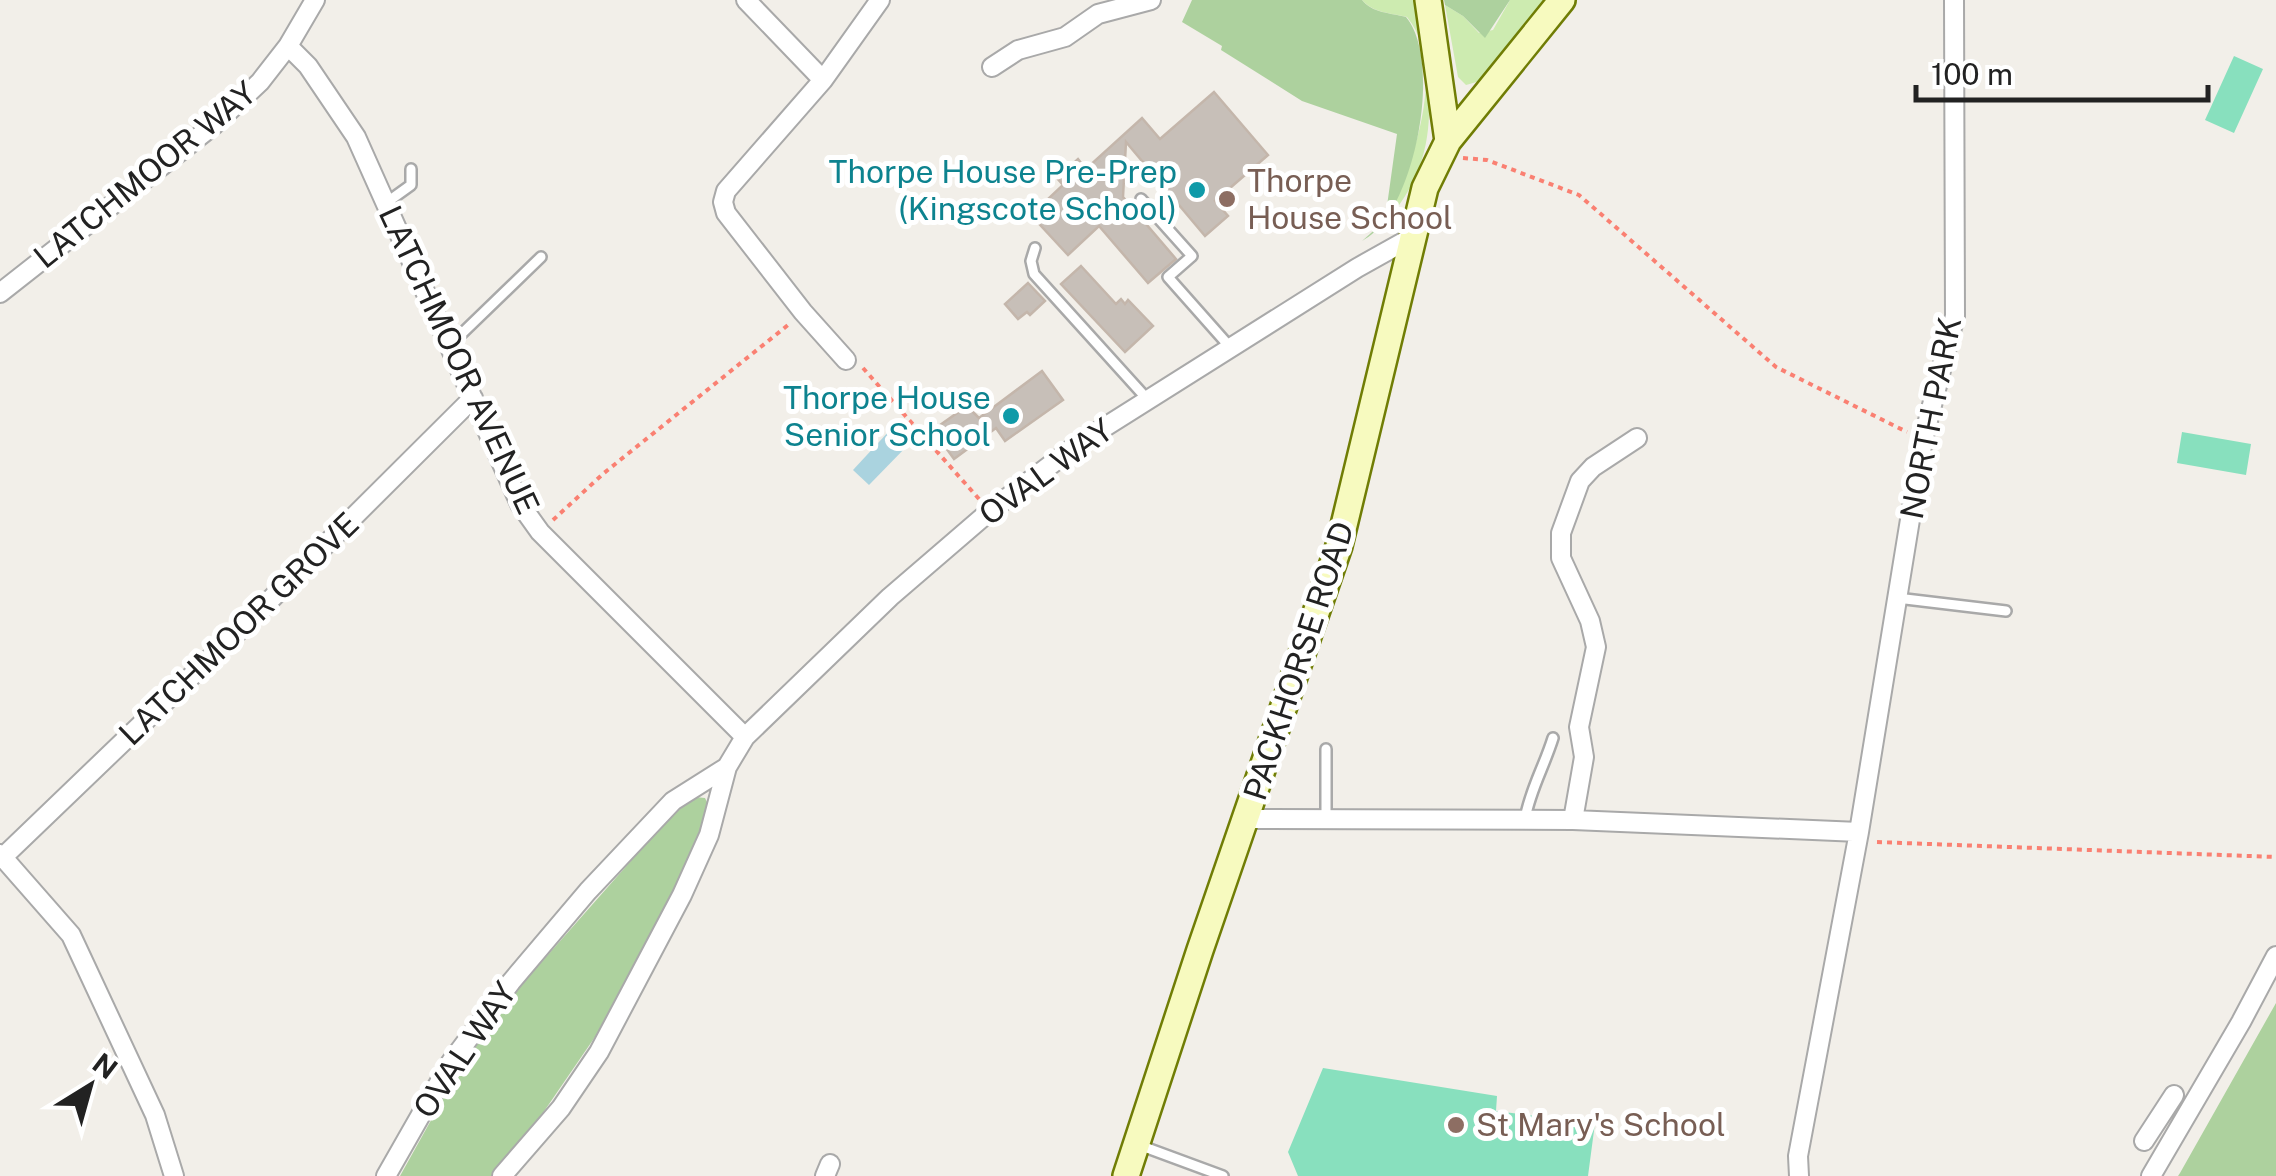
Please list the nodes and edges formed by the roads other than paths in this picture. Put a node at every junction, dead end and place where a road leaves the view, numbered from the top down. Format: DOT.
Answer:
graph roads {
  1 [pos="315,0"];
  2 [pos="746,0"];
  3 [pos="880,0"];
  4 [pos="1151,0"];
  5 [pos="1428,0"];
  6 [pos="1562,0"];
  7 [pos="1954,0"];
  8 [pos="288,46"];
  9 [pos="992,66"];
  10 [pos="823,80"];
  11 [pos="1444,149"];
  12 [pos="411,168"];
  13 [pos="1141,198"];
  14 [pos="386,203"];
  15 [pos="1414,236"];
  16 [pos="1035,248"];
  17 [pos="541,258"];
  18 [pos="0,293"];
  19 [pos="450,346"];
  20 [pos="1232,348"];
  21 [pos="846,360"];
  22 [pos="473,398"];
  23 [pos="1148,400"];
  24 [pos="1637,438"];
  25 [pos="1897,598"];
  26 [pos="2006,611"];
  27 [pos="745,737"];
  28 [pos="1553,738"];
  29 [pos="1326,749"];
  30 [pos="727,767"];
  31 [pos="1247,819"];
  32 [pos="1326,819"];
  33 [pos="1573,820"];
  34 [pos="1524,822"];
  35 [pos="1858,836"];
  36 [pos="2,856"];
  37 [pos="2276,956"];
  38 [pos="2174,1095"];
  39 [pos="2155,1124"];
  40 [pos="2179,1128"];
  41 [pos="2144,1142"];
  42 [pos="1136,1144"];
  43 [pos="174,1176"];
  44 [pos="386,1176"];
  45 [pos="502,1176"];
  46 [pos="1126,1176"];
  47 [pos="1223,1176"];
  48 [pos="1799,1176"];
  49 [pos="2151,1176"];
  1 -- 8 [label="street, LATCHMOOR WAY"];
  2 -- 10 [label="street"];
  3 -- 10 [label="street"];
  4 -- 9 [label="street"];
  5 -- 11 [label="main road"];
  6 -- 11 [label="main road"];
  7 -- 25 [label="street, NORTH PARK"];
  8 -- 14 [label="street, LATCHMOOR AVENUE"];
  8 -- 18 [label="street, LATCHMOOR WAY"];
  10 -- 21 [label="street"];
  11 -- 15 [label="main road, PACKHORSE ROAD"];
  12 -- 14 [label="lane"];
  13 -- 20 [label="lane"];
  14 -- 19 [label="street, LATCHMOOR AVENUE"];
  15 -- 20 [label="street, OVAL WAY"];
  15 -- 31 [label="main road, PACKHORSE ROAD"];
  16 -- 23 [label="lane"];
  17 -- 19 [label="lane"];
  19 -- 22 [label="street, LATCHMOOR AVENUE"];
  20 -- 23 [label="street, OVAL WAY"];
  22 -- 27 [label="street, LATCHMOOR AVENUE"];
  22 -- 36 [label="street, LATCHMOOR GROVE"];
  23 -- 27 [label="street, OVAL WAY"];
  24 -- 33 [label="street"];
  25 -- 26 [label="lane"];
  25 -- 35 [label="street, NORTH PARK"];
  27 -- 30 [label="street, OVAL WAY"];
  28 -- 34 [label="lane"];
  29 -- 32 [label="lane"];
  30 -- 44 [label="street, OVAL WAY"];
  30 -- 45 [label="street, OVAL WAY"];
  31 -- 32 [label="street"];
  31 -- 42 [label="main road, PACKHORSE ROAD"];
  32 -- 34 [label="street"];
  33 -- 34 [label="street"];
  33 -- 35 [label="street"];
  35 -- 48 [label="street, NORTH PARK"];
  36 -- 43 [label="street"];
  37 -- 40 [label="street"];
  38 -- 39 [label="street"];
  39 -- 40 [label="street"];
  39 -- 41 [label="street"];
  40 -- 49 [label="street"];
  42 -- 46 [label="main road, PACKHORSE ROAD"];
  42 -- 47 [label="lane"];
}
